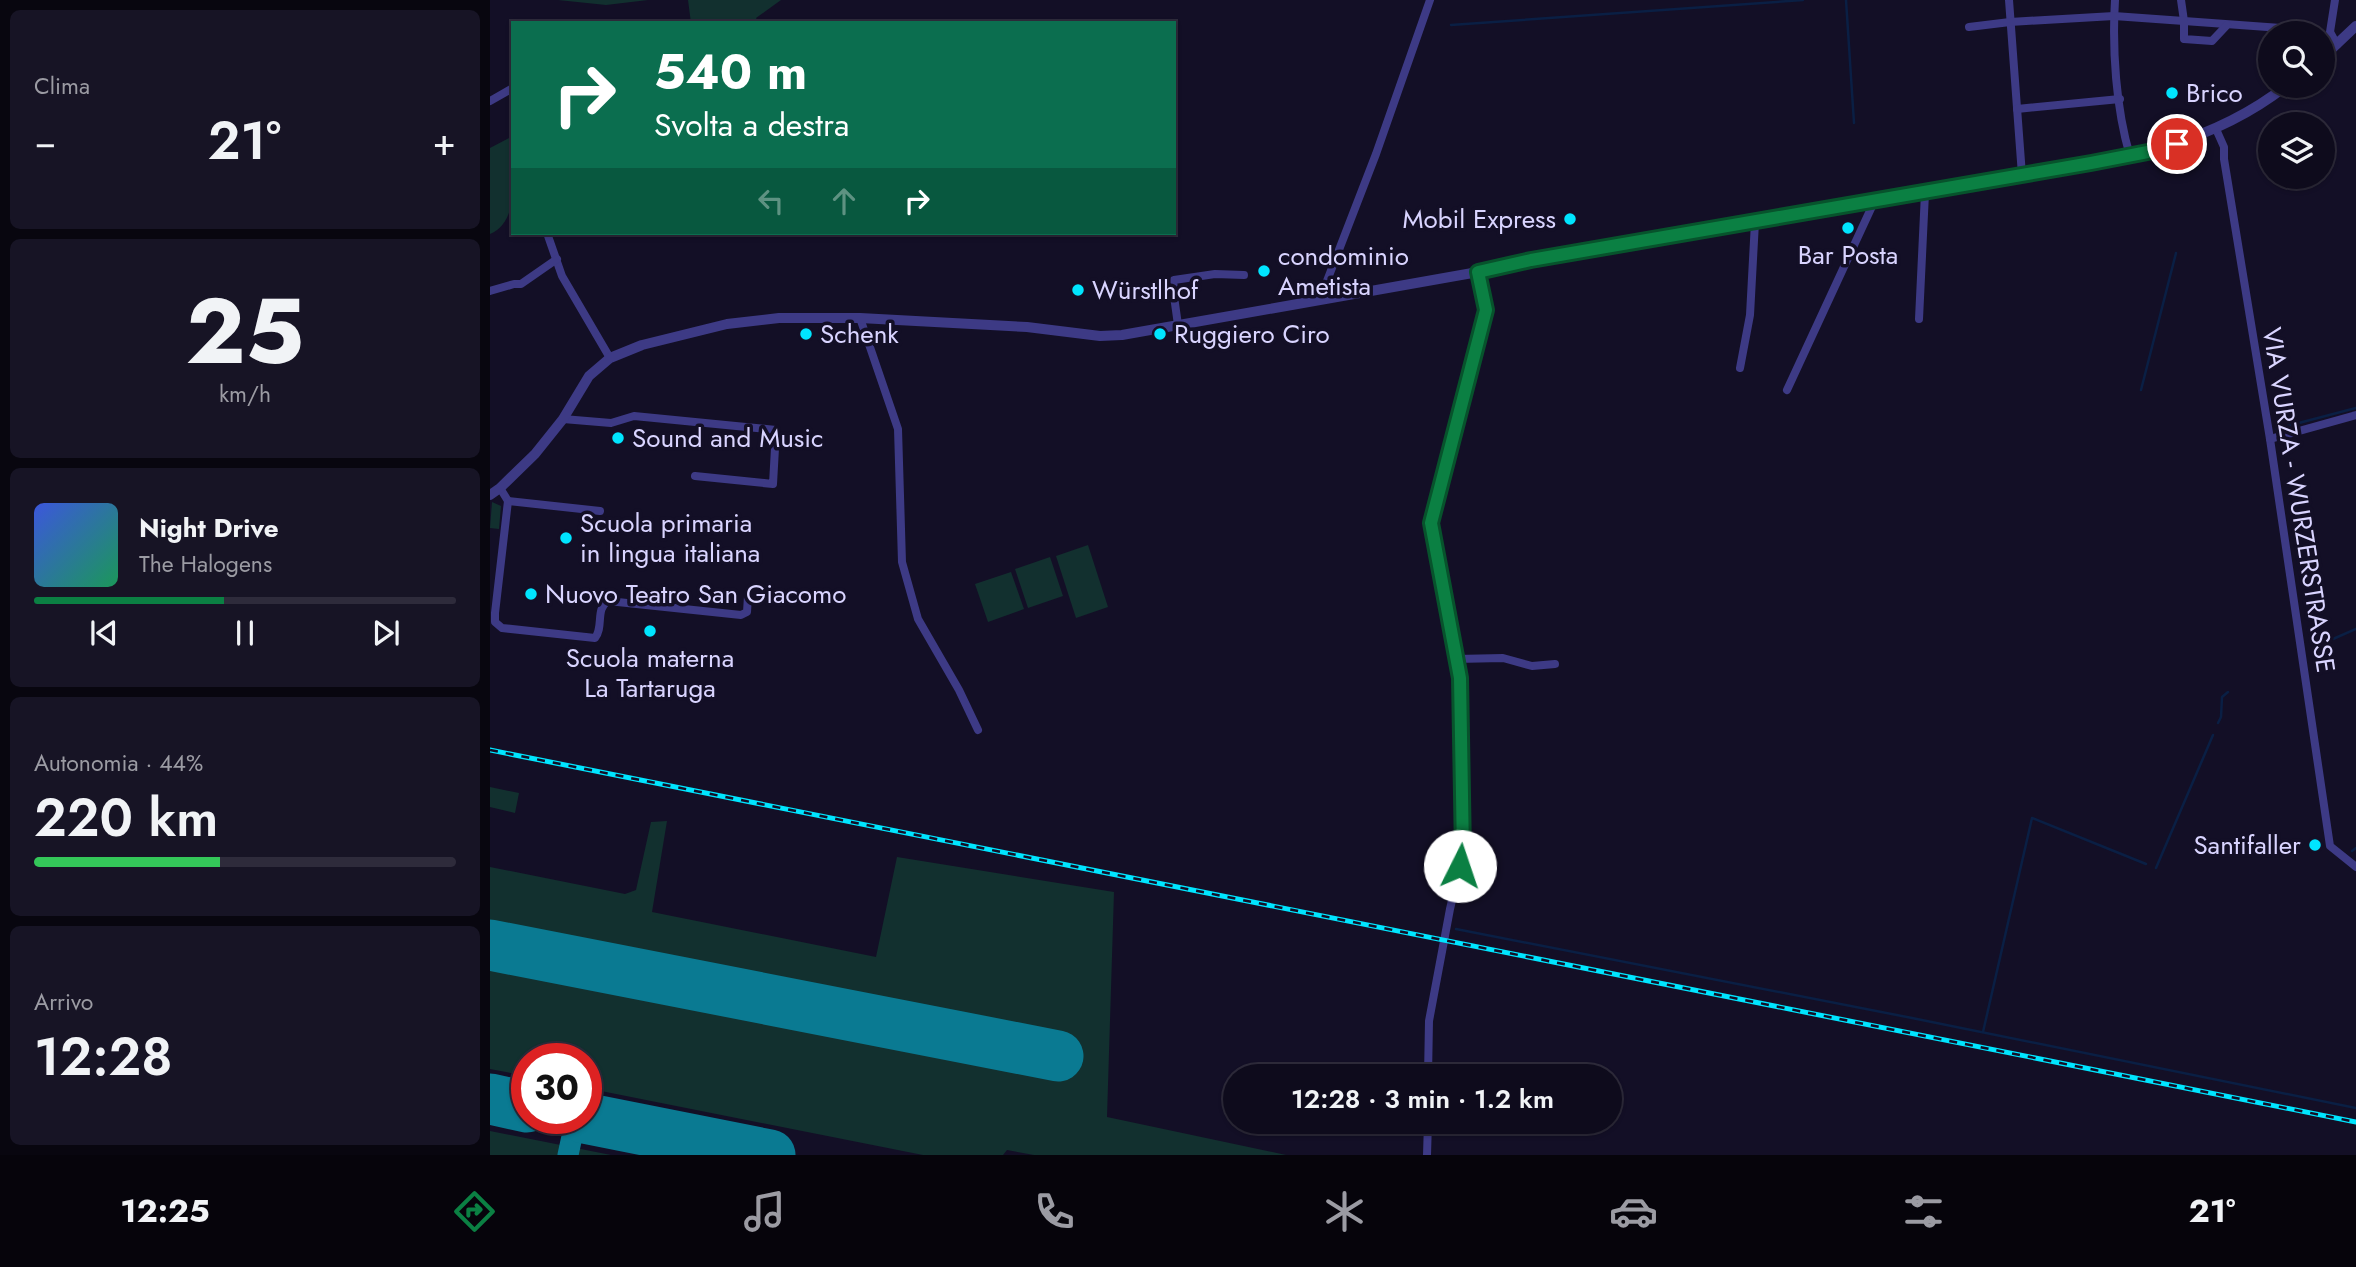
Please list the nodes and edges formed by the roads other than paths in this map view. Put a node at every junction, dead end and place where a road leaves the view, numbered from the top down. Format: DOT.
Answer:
graph roads {
  1 [pos="1430,0"];
  2 [pos="2009,0"];
  3 [pos="2115,0"];
  4 [pos="2181,0"];
  5 [pos="2335,0"];
  6 [pos="2114,16"];
  7 [pos="2330,21"];
  8 [pos="2010,22"];
  9 [pos="2184,22"];
  10 [pos="2227,25"];
  11 [pos="2356,26"];
  12 [pos="1969,27"];
  13 [pos="2258,27"];
  14 [pos="2335,46"];
  15 [pos="511,89"];
  16 [pos="2270,98"];
  17 [pos="2120,99"];
  18 [pos="490,101"];
  19 [pos="2017,109"];
  20 [pos="2216,129"];
  21 [pos="2130,156"];
  22 [pos="2022,175"];
  23 [pos="1925,193"];
  24 [pos="1874,202"];
  25 [pos="1755,222"];
  26 [pos="548,235"];
  27 [pos="556,259"];
  28 [pos="1478,272"];
  29 [pos="1244,275"];
  30 [pos="490,291"];
  31 [pos="1320,299"];
  32 [pos="860,318"];
  33 [pos="1919,319"];
  34 [pos="1178,325"];
  35 [pos="610,358"];
  36 [pos="1740,368"];
  37 [pos="1787,390"];
  38 [pos="2356,415"];
  39 [pos="563,419"];
  40 [pos="2270,439"];
  41 [pos="695,476"];
  42 [pos="500,488"];
  43 [pos="490,495"];
  44 [pos="508,501"];
  45 [pos="600,510"];
  46 [pos="748,596"];
  47 [pos="1456,659"];
  48 [pos="1555,664"];
  49 [pos="978,730"];
  50 [pos="2356,866"];
  51 [pos="1428,1064"];
  52 [pos="1428,1134"];
  53 [pos="1427,1155"];
  1 -- 31 [label="street"];
  2 -- 8 [label="street"];
  3 -- 6 [label="street"];
  4 -- 9 [label="street"];
  5 -- 7 [label="street"];
  6 -- 8 [label="street"];
  6 -- 9 [label="street"];
  6 -- 17 [label="street"];
  8 -- 12 [label="street"];
  8 -- 19 [label="street"];
  9 -- 10 [label="street"];
  9 -- 10 [label="street"];
  10 -- 13 [label="street"];
  11 -- 14 [label="street"];
  15 -- 18 [label="street"];
  16 -- 20 [label="street"];
  17 -- 19 [label="street"];
  17 -- 21 [label="street"];
  19 -- 22 [label="street"];
  20 -- 21 [label="street"];
  20 -- 40 [label="street, VIA VURZA - WURZERSTRASSE"];
  21 -- 22 [label="street"];
  22 -- 23 [label="street"];
  23 -- 24 [label="street"];
  23 -- 33 [label="street"];
  24 -- 25 [label="street"];
  24 -- 37 [label="street"];
  25 -- 28 [label="street"];
  25 -- 36 [label="street"];
  26 -- 27 [label="street"];
  27 -- 30 [label="street"];
  27 -- 35 [label="street"];
  28 -- 31 [label="street"];
  28 -- 47 [label="street"];
  29 -- 34 [label="street"];
  31 -- 34 [label="street"];
  32 -- 34 [label="street"];
  32 -- 35 [label="street"];
  32 -- 49 [label="street"];
  35 -- 39 [label="street"];
  38 -- 40 [label="street"];
  39 -- 41 [label="street"];
  39 -- 42 [label="street"];
  40 -- 50 [label="street, VIA VURZA - WURZERSTRASSE"];
  42 -- 43 [label="street"];
  42 -- 44 [label="street"];
  44 -- 45 [label="street"];
  44 -- 46 [label="street"];
  47 -- 48 [label="street"];
  47 -- 51 [label="street"];
  52 -- 53 [label="street"];
}
